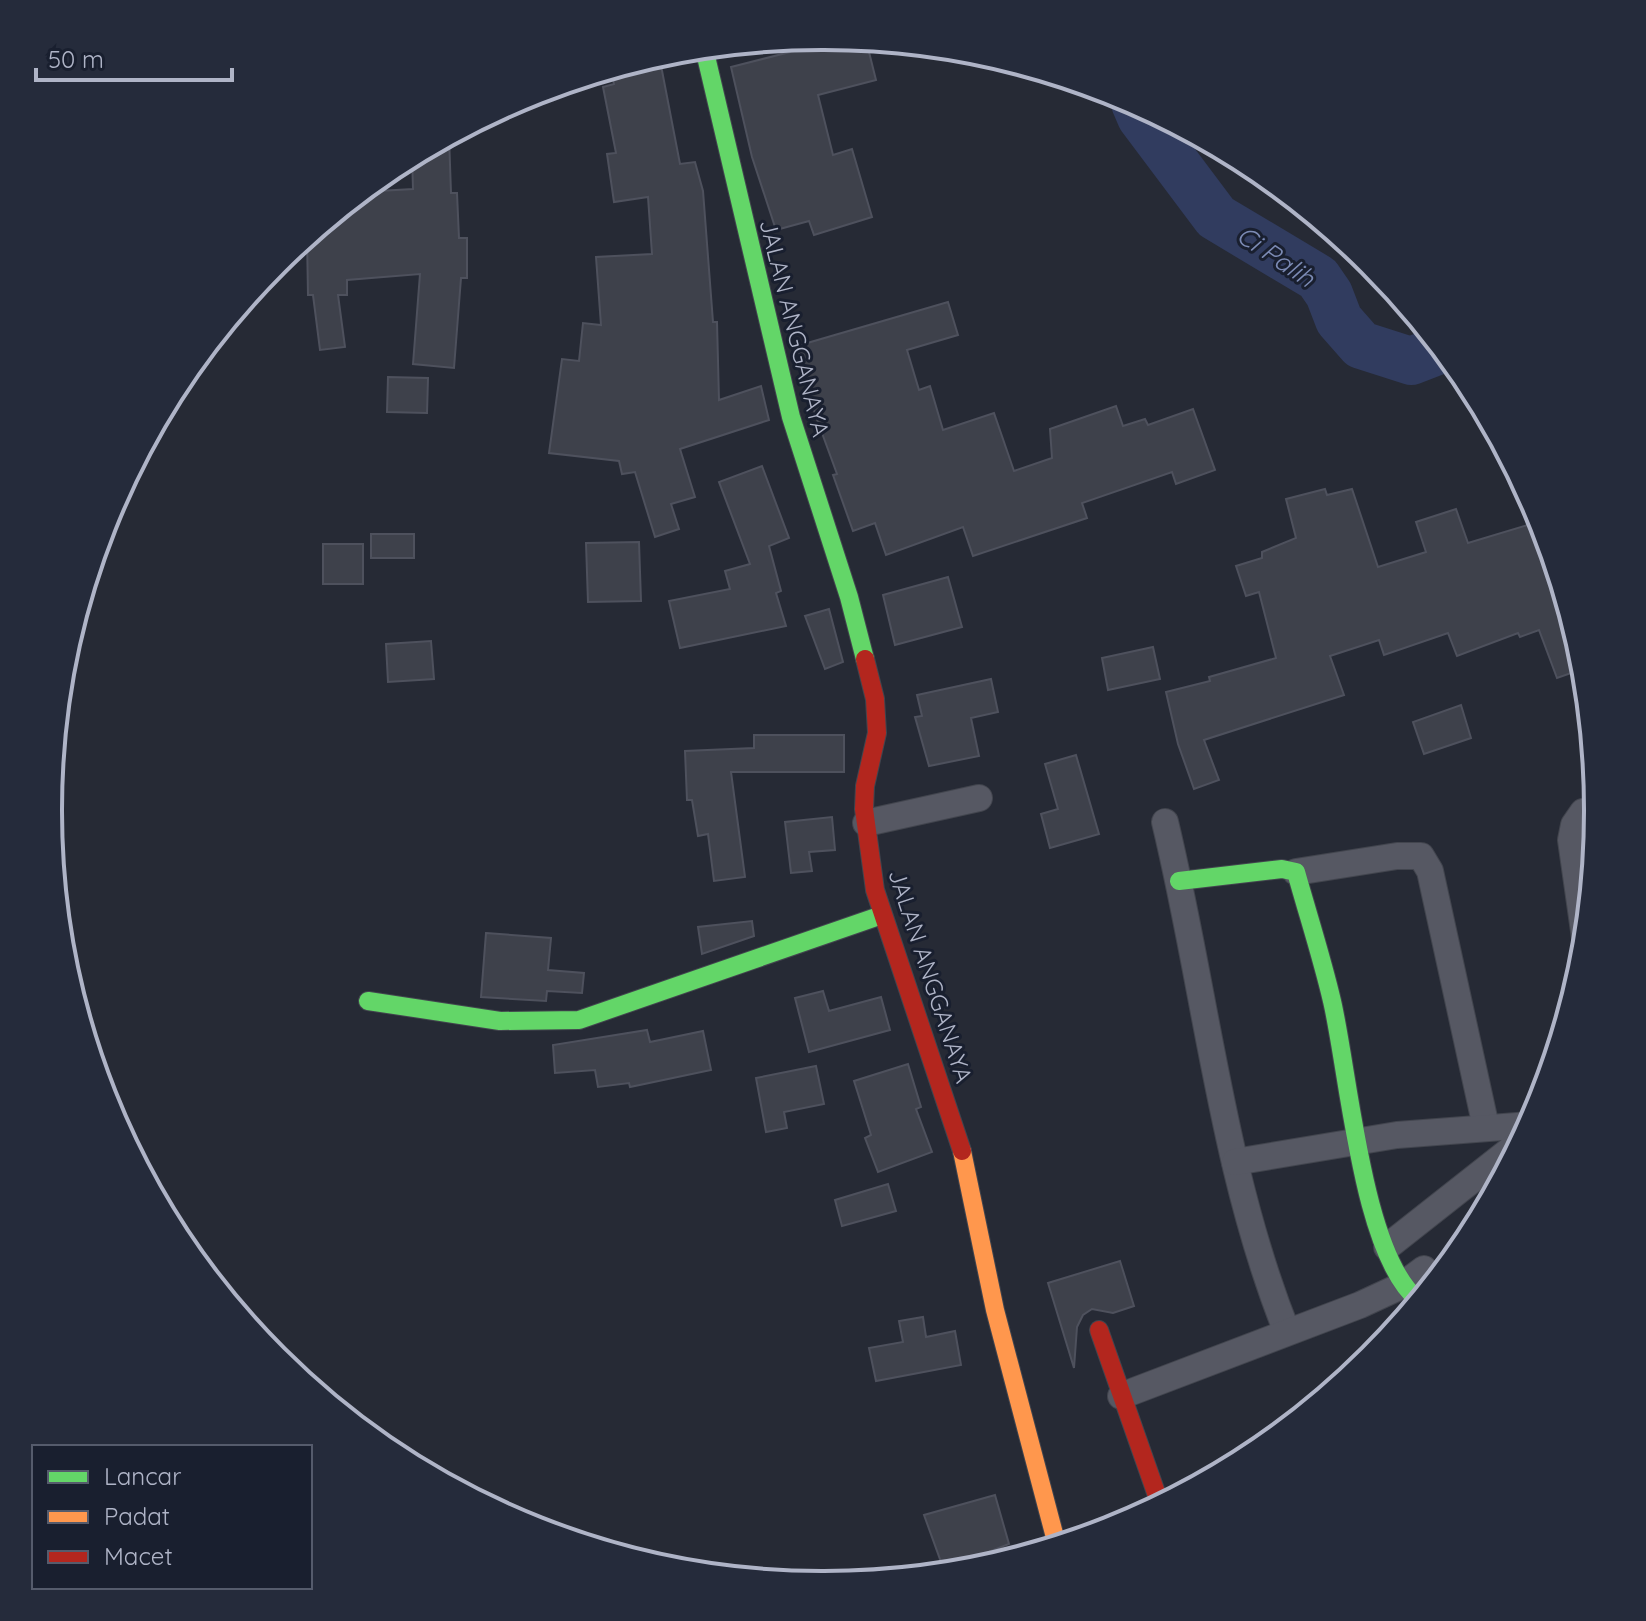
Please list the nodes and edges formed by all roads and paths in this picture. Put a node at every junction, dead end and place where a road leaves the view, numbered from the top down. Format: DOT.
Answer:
graph roads {
  1 [pos="707,60"];
  2 [pos="979,798"];
  3 [pos="1584,812"];
  4 [pos="1165,822"];
  5 [pos="866,823"];
  6 [pos="1296,872"];
  7 [pos="1179,881"];
  8 [pos="1579,894"];
  9 [pos="882,915"];
  10 [pos="368,1001"];
  11 [pos="1515,1126"];
  12 [pos="1486,1127"];
  13 [pos="1360,1141"];
  14 [pos="1498,1160"];
  15 [pos="1235,1162"];
  16 [pos="1389,1250"];
  17 [pos="1427,1272"];
  18 [pos="1409,1293"];
  19 [pos="1099,1330"];
  20 [pos="1287,1332"];
  21 [pos="1121,1396"];
  22 [pos="1156,1494"];
  23 [pos="1054,1535"];
  1 -- 5 [label="street, JALAN ANGGANAYA"];
  2 -- 5 [label="street"];
  3 -- 8 [label="street"];
  4 -- 7 [label="street"];
  5 -- 9 [label="street, JALAN ANGGANAYA"];
  6 -- 7 [label="street"];
  6 -- 12 [label="street"];
  6 -- 13 [label="street"];
  7 -- 15 [label="street"];
  9 -- 10 [label="street"];
  9 -- 23 [label="street, JALAN ANGGANAYA"];
  11 -- 12 [label="street"];
  12 -- 13 [label="street"];
  13 -- 15 [label="street"];
  13 -- 16 [label="street"];
  14 -- 16 [label="street"];
  15 -- 20 [label="street"];
  16 -- 17 [label="street"];
  16 -- 18 [label="street"];
  18 -- 20 [label="street"];
  19 -- 21 [label="street"];
  20 -- 21 [label="street"];
  21 -- 22 [label="street"];
}
